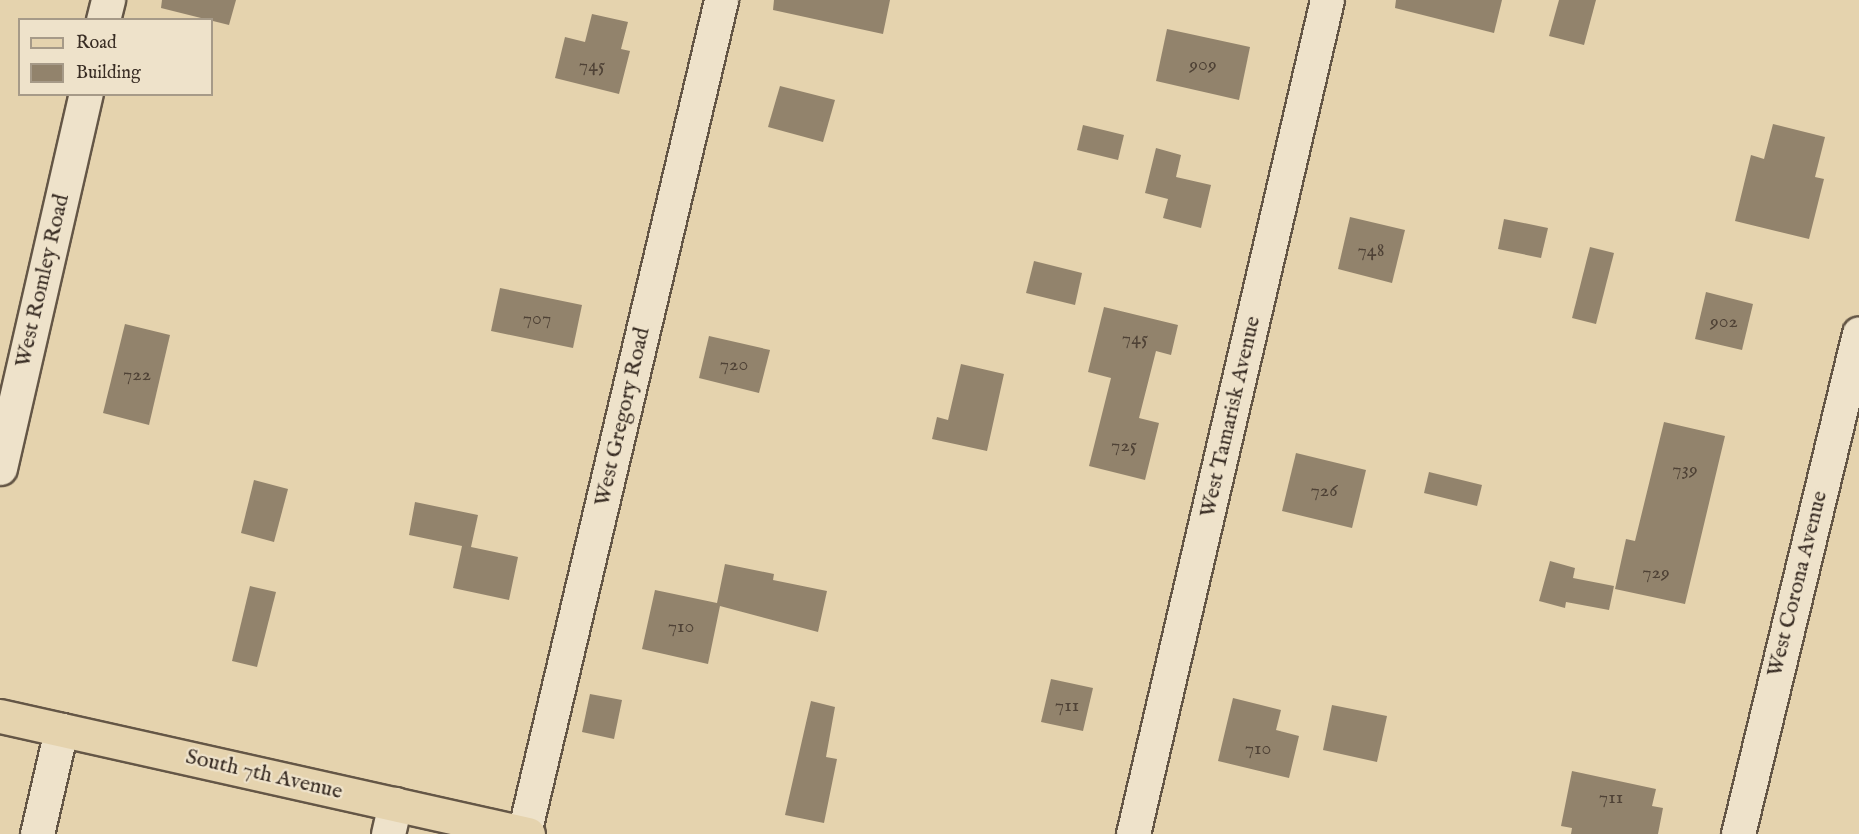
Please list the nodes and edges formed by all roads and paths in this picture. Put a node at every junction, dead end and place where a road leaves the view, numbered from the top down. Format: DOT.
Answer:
graph roads {
  1 [pos="108,0"];
  2 [pos="721,0"];
  3 [pos="1327,0"];
  4 [pos="104,18"];
  5 [pos="86,96"];
  6 [pos="1859,333"];
  7 [pos="0,468"];
  8 [pos="0,716"];
  9 [pos="61,730"];
  10 [pos="391,819"];
  11 [pos="37,834"];
  12 [pos="526,834"];
  13 [pos="1133,834"];
  14 [pos="1738,834"];
  1 -- 4 [label="street"];
  2 -- 12 [label="street, West Gregory Road"];
  3 -- 13 [label="street, West Tamarisk Avenue"];
  5 -- 7 [label="street, West Romley Road"];
  6 -- 14 [label="street, West Corona Avenue"];
  8 -- 9 [label="main road, South 7th Avenue"];
  9 -- 10 [label="main road, South 7th Avenue"];
  9 -- 11 [label="street"];
  10 -- 12 [label="main road, South 7th Avenue"];
}
